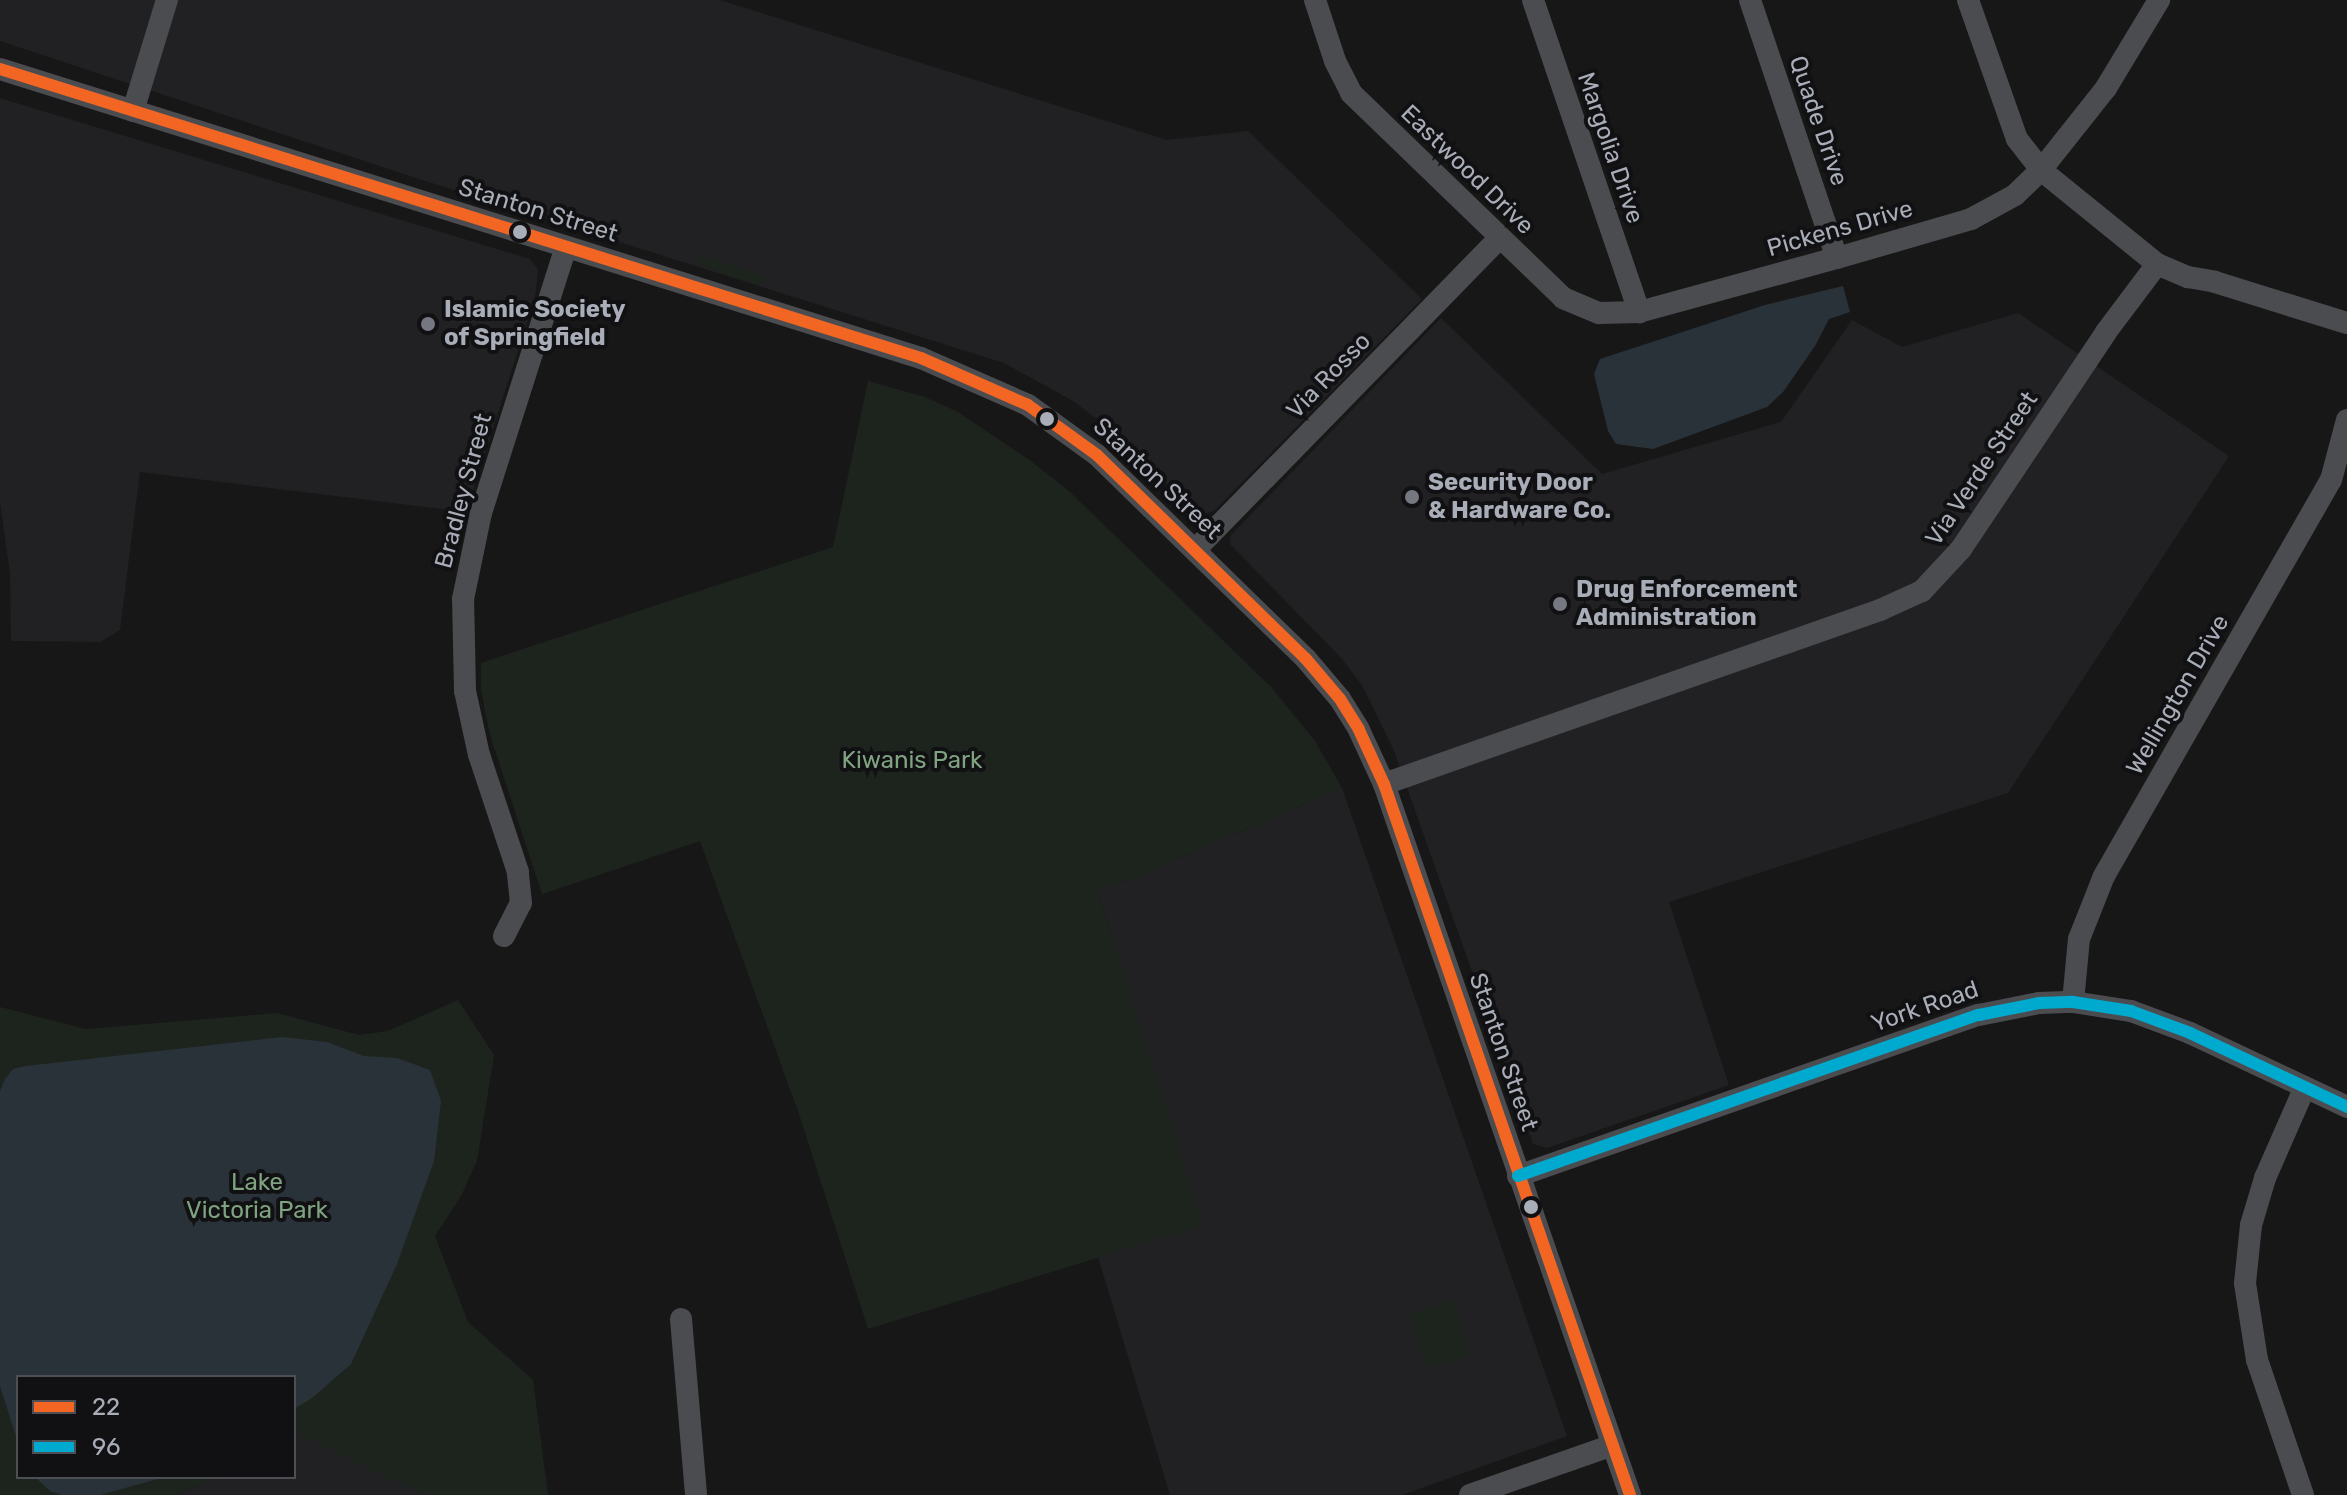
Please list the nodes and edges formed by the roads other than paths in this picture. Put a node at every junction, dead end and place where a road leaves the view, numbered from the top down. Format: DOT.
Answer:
graph roads {
  1 [pos="167,0"];
  2 [pos="1315,0"];
  3 [pos="1533,0"];
  4 [pos="1750,0"];
  5 [pos="1968,0"];
  6 [pos="2159,0"];
  7 [pos="0,69"];
  8 [pos="133,111"];
  9 [pos="2041,170"];
  10 [pos="1500,238"];
  11 [pos="566,247"];
  12 [pos="1837,258"];
  13 [pos="2157,264"];
  14 [pos="1639,312"];
  15 [pos="2347,323"];
  16 [pos="2347,420"];
  17 [pos="1195,550"];
  18 [pos="1384,784"];
  19 [pos="504,936"];
  20 [pos="2073,1002"];
  21 [pos="2305,1087"];
  22 [pos="2347,1107"];
  23 [pos="1518,1176"];
  24 [pos="681,1319"];
  25 [pos="1613,1445"];
  26 [pos="696,1495"];
  27 [pos="1470,1495"];
  28 [pos="1630,1495"];
  29 [pos="2303,1495"];
  1 -- 8 [label="street"];
  2 -- 10 [label="street, Eastwood Drive"];
  3 -- 14 [label="street, Margolia Drive"];
  4 -- 12 [label="street, Quade Drive"];
  5 -- 9 [label="street"];
  6 -- 9 [label="street, Pickens Drive"];
  7 -- 8 [label="street, Stanton Street"];
  8 -- 11 [label="street, Stanton Street"];
  9 -- 12 [label="street, Pickens Drive"];
  9 -- 13 [label="street"];
  10 -- 14 [label="street, Eastwood Drive"];
  10 -- 17 [label="street, Via Rosso"];
  11 -- 17 [label="street, Stanton Street"];
  11 -- 19 [label="street, Bradley Street"];
  12 -- 14 [label="street, Pickens Drive"];
  13 -- 15 [label="street"];
  13 -- 18 [label="street, Via Verde Street"];
  16 -- 20 [label="street, Wellington Drive"];
  17 -- 18 [label="street, Stanton Street"];
  18 -- 23 [label="street, Stanton Street"];
  20 -- 21 [label="street, York Road"];
  20 -- 23 [label="street, York Road"];
  21 -- 22 [label="street, York Road"];
  21 -- 29 [label="street"];
  23 -- 25 [label="street, Stanton Street"];
  24 -- 26 [label="street"];
  25 -- 27 [label="street"];
  25 -- 28 [label="street, Stanton Street"];
}
